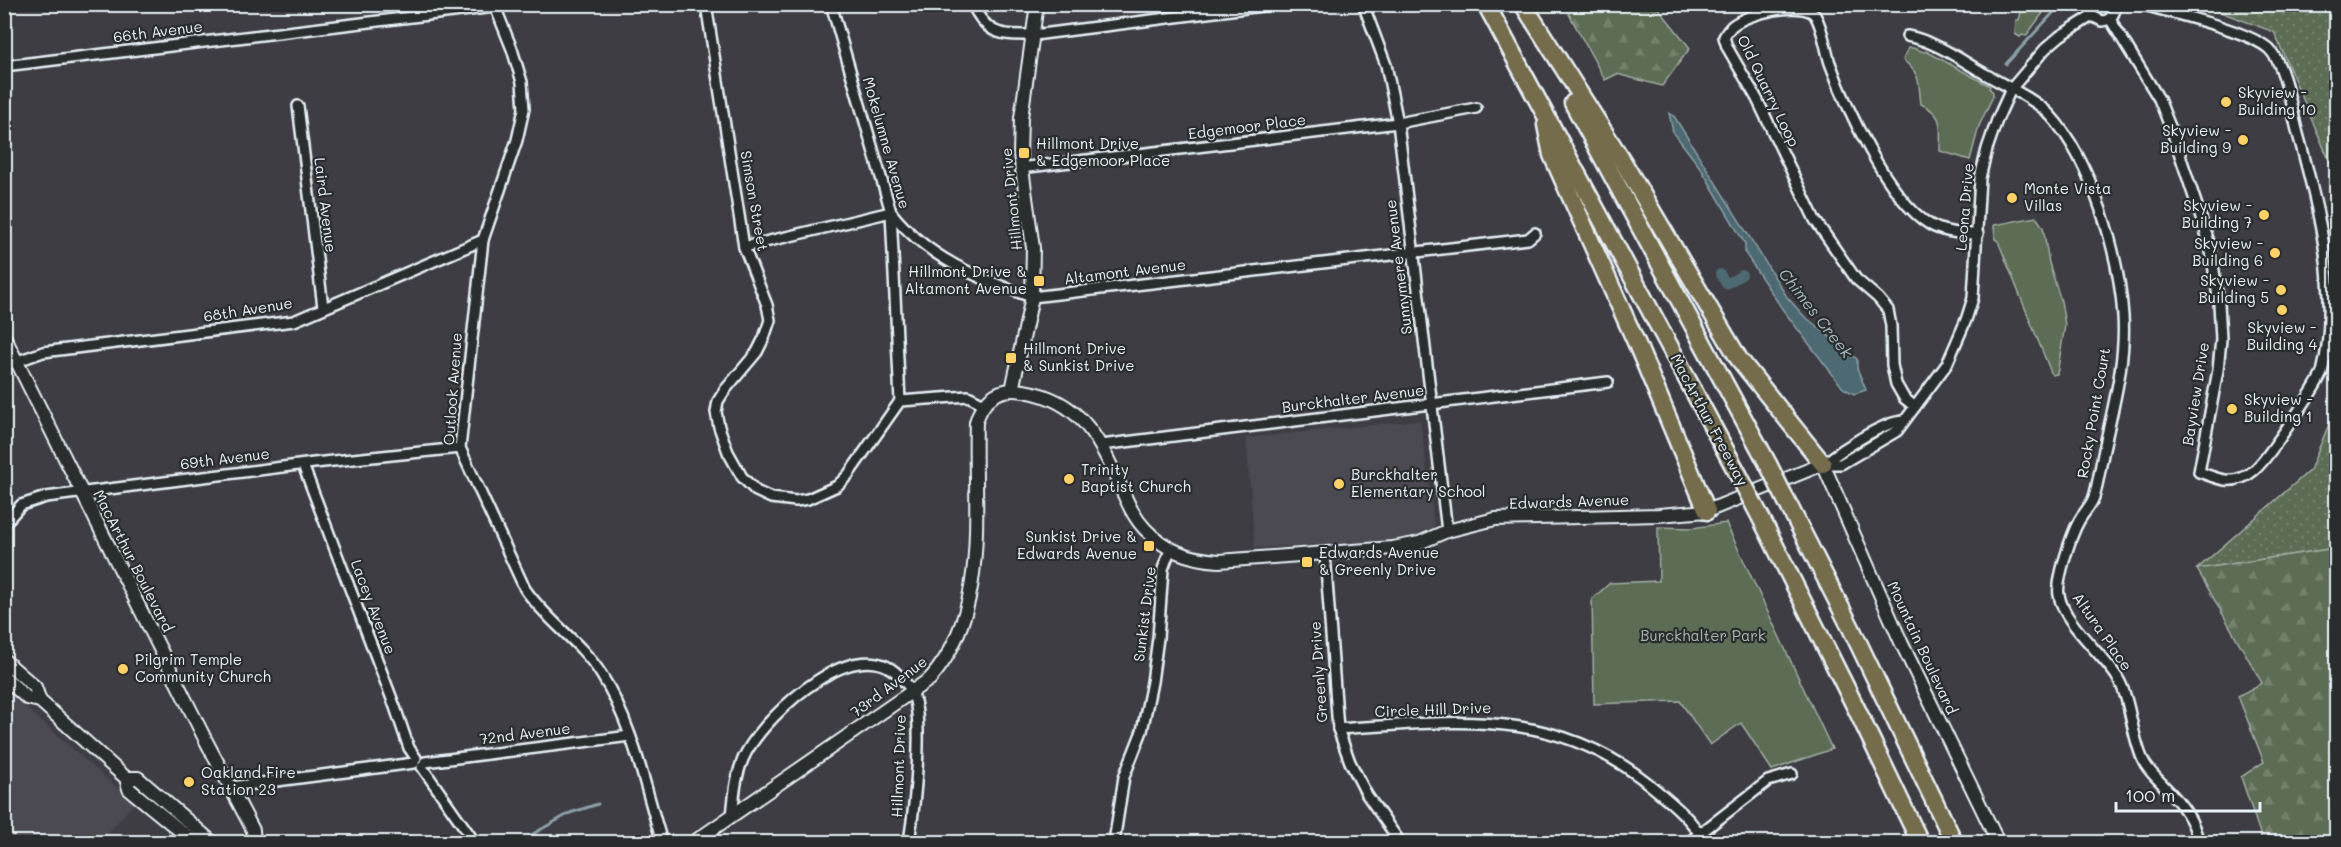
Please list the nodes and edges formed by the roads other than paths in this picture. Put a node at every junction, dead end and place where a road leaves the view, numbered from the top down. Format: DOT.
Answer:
graph roads {
  1 [pos="706,4"];
  2 [pos="831,4"];
  3 [pos="972,4"];
  4 [pos="1037,4"];
  5 [pos="1278,4"];
  6 [pos="1363,4"];
  7 [pos="1486,4"];
  8 [pos="1522,4"];
  9 [pos="2090,4"];
  10 [pos="2141,4"];
  11 [pos="2116,5"];
  12 [pos="494,6"];
  13 [pos="2092,16"];
  14 [pos="2110,19"];
  15 [pos="1034,35"];
  16 [pos="1907,36"];
  17 [pos="4,66"];
  18 [pos="2011,89"];
  19 [pos="298,106"];
  20 [pos="1476,108"];
  21 [pos="1543,110"];
  22 [pos="1398,123"];
  23 [pos="1020,168"];
  24 [pos="891,212"];
  25 [pos="1535,232"];
  26 [pos="1978,234"];
  27 [pos="483,240"];
  28 [pos="744,247"];
  29 [pos="1412,253"];
  30 [pos="1032,297"];
  31 [pos="323,307"];
  32 [pos="4,336"];
  33 [pos="16,360"];
  34 [pos="4,366"];
  35 [pos="1608,382"];
  36 [pos="1012,390"];
  37 [pos="900,401"];
  38 [pos="984,404"];
  39 [pos="1431,405"];
  40 [pos="1915,407"];
  41 [pos="1101,445"];
  42 [pos="460,448"];
  43 [pos="1823,464"];
  44 [pos="303,465"];
  45 [pos="82,492"];
  46 [pos="1707,511"];
  47 [pos="4,525"];
  48 [pos="1447,531"];
  49 [pos="1170,550"];
  50 [pos="1325,554"];
  51 [pos="2059,596"];
  52 [pos="4,660"];
  53 [pos="4,677"];
  54 [pos="912,692"];
  55 [pos="40,701"];
  56 [pos="1338,729"];
  57 [pos="630,736"];
  58 [pos="419,763"];
  59 [pos="1792,774"];
  60 [pos="126,778"];
  61 [pos="231,787"];
  62 [pos="732,817"];
  63 [pos="254,836"];
  64 [pos="1702,839"];
  65 [pos="194,843"];
  66 [pos="212,843"];
  67 [pos="267,843"];
  68 [pos="473,843"];
  69 [pos="662,843"];
  70 [pos="694,843"];
  71 [pos="909,843"];
  72 [pos="1114,843"];
  73 [pos="1400,843"];
  74 [pos="1689,843"];
  75 [pos="1920,843"];
  76 [pos="1953,843"];
  77 [pos="1998,843"];
  78 [pos="2198,843"];
  1 -- 28 [label="street, Simson Street"];
  2 -- 24 [label="street, Mokelumne Avenue"];
  3 -- 15 [label="street"];
  4 -- 15 [label="main road, Hillmont Drive"];
  5 -- 15 [label="street"];
  6 -- 22 [label="street, Sunnymere Avenue"];
  7 -- 21 [label="highway, MacArthur Freeway"];
  8 -- 43 [label="highway"];
  8 -- 76 [label="highway, MacArthur Freeway, bridge"];
  9 -- 13 [label="street"];
  10 -- 14 [label="street, Bayview Drive"];
  11 -- 14 [label="street"];
  12 -- 17 [label="street, 66th Avenue"];
  12 -- 27 [label="street, Outlook Avenue"];
  13 -- 14 [label="street"];
  13 -- 18 [label="street, Leona Drive"];
  15 -- 23 [label="main road, Hillmont Drive"];
  16 -- 18 [label="street, Rocky Point Court"];
  18 -- 26 [label="street, Leona Drive"];
  18 -- 51 [label="street, Rocky Point Court"];
  19 -- 31 [label="street, Laird Avenue"];
  20 -- 22 [label="street, Edgemoor Place"];
  21 -- 46 [label="highway"];
  21 -- 75 [label="highway, MacArthur Freeway, bridge"];
  22 -- 23 [label="street, Edgemoor Place"];
  22 -- 29 [label="street, Sunnymere Avenue"];
  23 -- 30 [label="main road, Hillmont Drive"];
  24 -- 28 [label="street"];
  24 -- 30 [label="street, Altamont Avenue"];
  24 -- 37 [label="street, Mokelumne Avenue"];
  25 -- 29 [label="street, Altamont Avenue"];
  26 -- 40 [label="street, Leona Drive"];
  26 -- 40 [label="street, Old Quarry Loop"];
  27 -- 31 [label="street, 68th Avenue"];
  27 -- 42 [label="street, Outlook Avenue"];
  28 -- 37 [label="street, Simson Street"];
  29 -- 30 [label="street, Altamont Avenue"];
  29 -- 39 [label="street, Sunnymere Avenue"];
  30 -- 36 [label="main road, Hillmont Drive"];
  31 -- 33 [label="street, 68th Avenue"];
  32 -- 33 [label="main road, MacArthur Boulevard"];
  33 -- 34 [label="street, 68th Avenue"];
  33 -- 45 [label="main road, MacArthur Boulevard"];
  35 -- 39 [label="street, Burckhalter Avenue"];
  36 -- 38 [label="main road"];
  36 -- 41 [label="main road, Sunkist Drive"];
  37 -- 38 [label="street"];
  38 -- 54 [label="main road, 73rd Avenue"];
  39 -- 41 [label="street, Burckhalter Avenue"];
  39 -- 48 [label="street, Sunnymere Avenue"];
  40 -- 43 [label="street, Leona Drive"];
  41 -- 49 [label="main road, Sunkist Drive"];
  42 -- 44 [label="street, 69th Avenue"];
  42 -- 57 [label="street, Outlook Avenue"];
  43 -- 46 [label="main road, Edwards Avenue"];
  43 -- 77 [label="main road, Mountain Boulevard"];
  44 -- 45 [label="street, 69th Avenue"];
  44 -- 58 [label="street, Lacey Avenue"];
  45 -- 47 [label="street, 69th Avenue"];
  45 -- 61 [label="main road, MacArthur Boulevard"];
  46 -- 48 [label="main road, Edwards Avenue"];
  48 -- 50 [label="main road, Edwards Avenue"];
  49 -- 50 [label="main road, Edwards Avenue"];
  49 -- 72 [label="street, Sunkist Drive"];
  50 -- 56 [label="street, Greenly Drive"];
  51 -- 78 [label="street, Altura Place"];
  52 -- 55 [label="main road"];
  53 -- 55 [label="main road"];
  54 -- 62 [label="main road, 73rd Avenue"];
  54 -- 62 [label="street"];
  54 -- 71 [label="street, Hillmont Drive"];
  55 -- 60 [label="main road"];
  56 -- 64 [label="street, Circle Hill Drive"];
  56 -- 73 [label="street, Greenly Drive"];
  57 -- 58 [label="street, 72nd Avenue"];
  57 -- 69 [label="street, Outlook Avenue"];
  58 -- 61 [label="street, 72nd Avenue"];
  58 -- 68 [label="street, Lacey Avenue"];
  59 -- 64 [label="street"];
  60 -- 65 [label="main road"];
  60 -- 66 [label="main road"];
  61 -- 63 [label="main road, MacArthur Boulevard"];
  62 -- 70 [label="main road, 73rd Avenue"];
  63 -- 67 [label="main road, MacArthur Boulevard"];
  64 -- 74 [label="street"];
}
